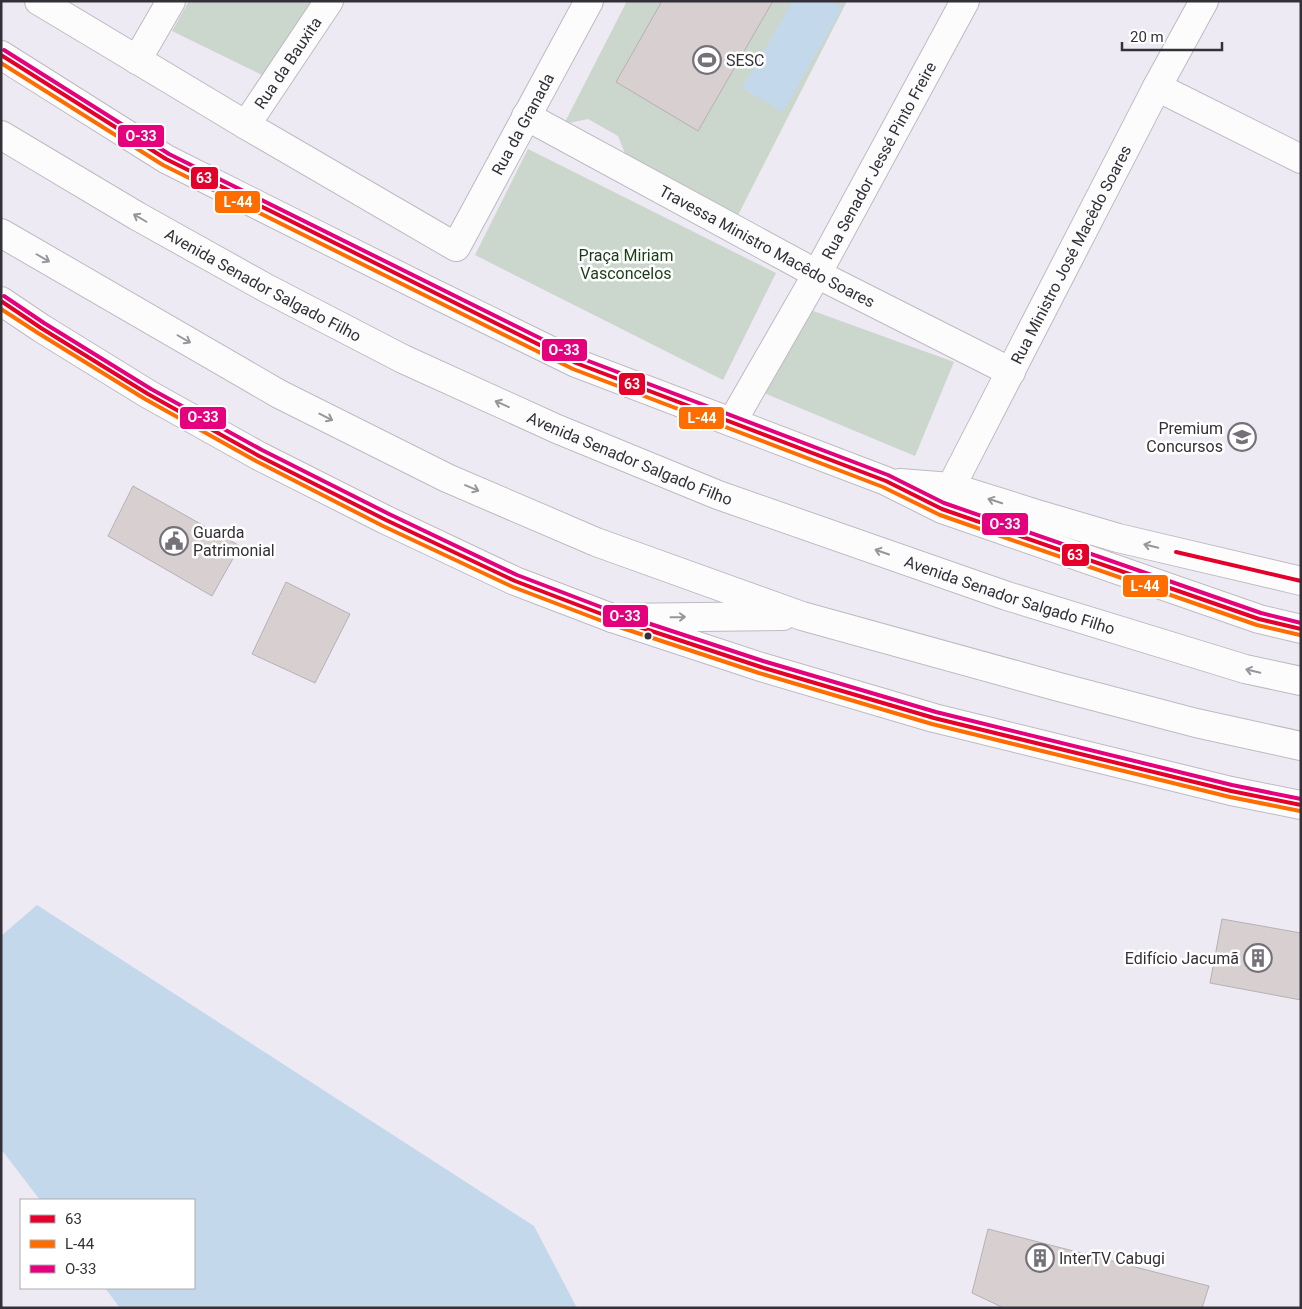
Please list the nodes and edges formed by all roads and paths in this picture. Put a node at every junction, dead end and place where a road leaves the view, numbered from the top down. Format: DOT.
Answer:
graph roads {
  1 [pos="39,1"];
  2 [pos="171,1"];
  3 [pos="330,1"];
  4 [pos="589,1"];
  5 [pos="965,1"];
  6 [pos="1204,1"];
  7 [pos="1,55"];
  8 [pos="137,60"];
  9 [pos="1157,87"];
  10 [pos="526,116"];
  11 [pos="246,125"];
  12 [pos="1,135"];
  13 [pos="1301,159"];
  14 [pos="1,233"];
  15 [pos="817,274"];
  16 [pos="1,301"];
  17 [pos="1011,372"];
  18 [pos="732,422"];
  19 [pos="947,498"];
  20 [pos="1301,581"];
  21 [pos="802,616"];
  22 [pos="612,618"];
  23 [pos="1301,629"];
  24 [pos="1301,681"];
  25 [pos="1301,746"];
  26 [pos="1301,805"];
  1 -- 8 [label="main road"];
  2 -- 8 [label="main road"];
  3 -- 11 [label="main road, Rua da Bauxita"];
  4 -- 10 [label="main road, Rua da Granada"];
  5 -- 15 [label="main road, Rua Senador Jessé Pinto Freire"];
  6 -- 9 [label="main road, Rua Ministro José Macêdo Soares"];
  7 -- 18 [label="main road"];
  8 -- 11 [label="main road"];
  9 -- 13 [label="main road"];
  9 -- 17 [label="main road, Rua Ministro José Macêdo Soares"];
  10 -- 11 [label="main road, Rua da Granada"];
  10 -- 15 [label="main road, Travessa Ministro Macêdo Soares"];
  24 -- 12 [label="main road, Avenida Senador Salgado Filho, one-way"];
  14 -- 21 [label="main road, one-way"];
  15 -- 17 [label="main road, Travessa Ministro Macêdo Soares"];
  15 -- 18 [label="main road, Rua Senador Jessé Pinto Freire"];
  16 -- 22 [label="main road"];
  17 -- 19 [label="main road, Rua Ministro José Macêdo Soares"];
  18 -- 19 [label="main road"];
  20 -- 19 [label="main road, one-way"];
  19 -- 23 [label="main road"];
  22 -- 21 [label="main road, one-way"];
  21 -- 25 [label="main road"];
  22 -- 26 [label="main road"];
}
